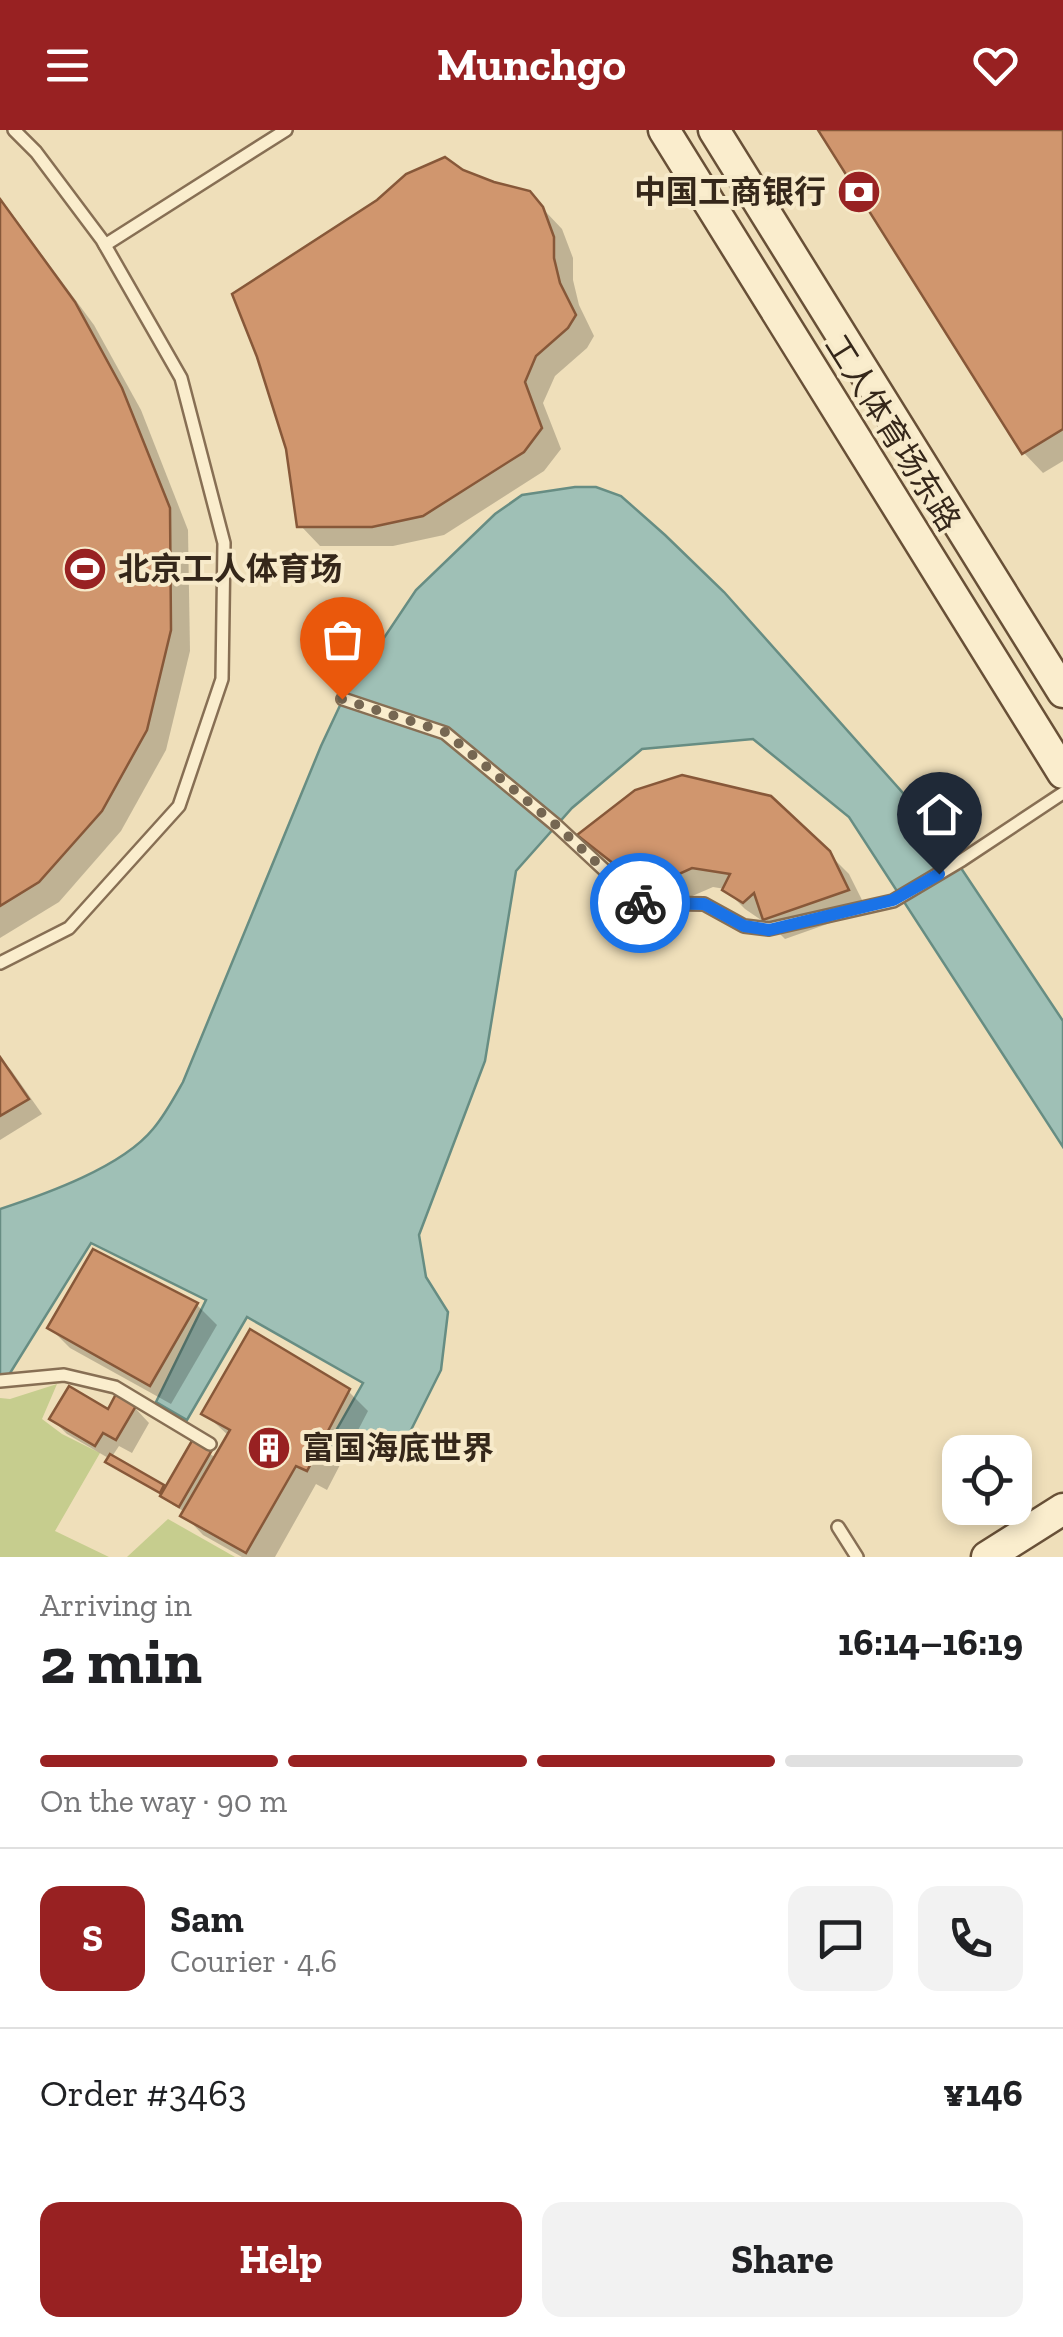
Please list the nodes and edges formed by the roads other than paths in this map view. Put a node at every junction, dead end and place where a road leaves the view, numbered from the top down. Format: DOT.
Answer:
graph roads {
  1 [pos="14,130"];
  2 [pos="286,130"];
  3 [pos="664,130"];
  4 [pos="714,130"];
  5 [pos="105,245"];
  6 [pos="1063,692"];
  7 [pos="342,699"];
  8 [pos="1063,774"];
  9 [pos="1063,793"];
  10 [pos="0,963"];
  11 [pos="0,1381"];
  12 [pos="210,1444"];
  13 [pos="1063,1510"];
  14 [pos="838,1526"];
  15 [pos="857,1557"];
  16 [pos="987,1557"];
  1 -- 5 [label="lane"];
  2 -- 5 [label="lane"];
  3 -- 8 [label="main road, 工人体育场东路"];
  4 -- 6 [label="main road, 工人体育场东路"];
  5 -- 10 [label="lane"];
  7 -- 9 [label="lane"];
  11 -- 12 [label="lane"];
  13 -- 16 [label="main road"];
  14 -- 15 [label="lane"];
}
